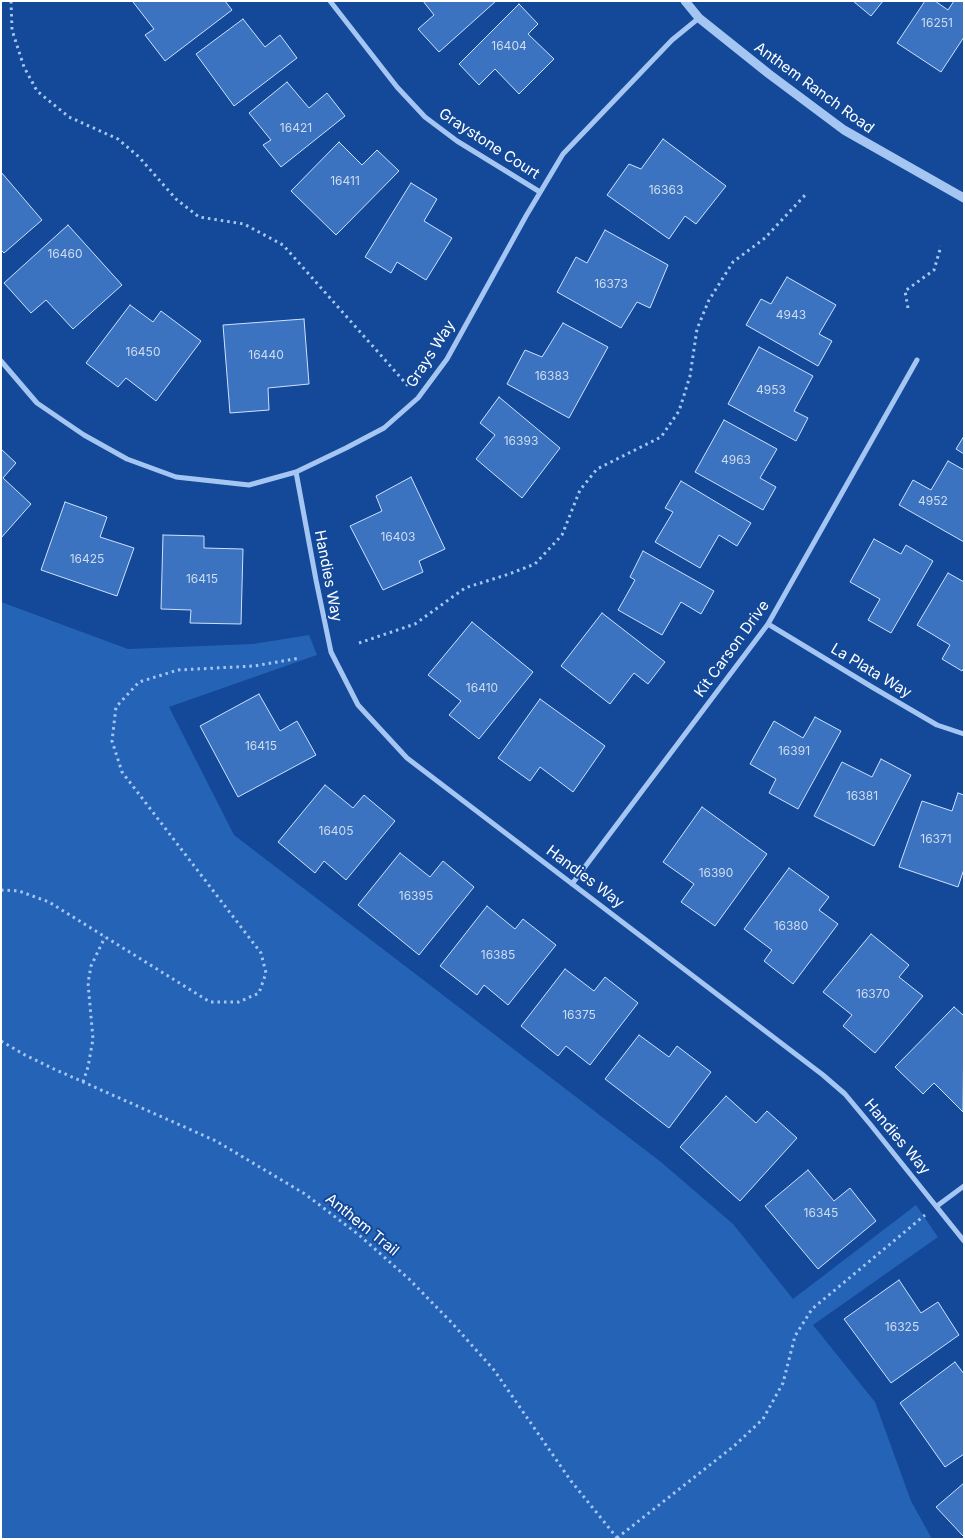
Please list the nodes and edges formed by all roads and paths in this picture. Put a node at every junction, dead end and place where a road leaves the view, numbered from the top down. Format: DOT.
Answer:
graph roads {
  1 [pos="11,1"];
  2 [pos="330,1"];
  3 [pos="685,1"];
  4 [pos="699,18"];
  5 [pos="540,192"];
  6 [pos="807,193"];
  7 [pos="964,198"];
  8 [pos="941,246"];
  9 [pos="908,308"];
  10 [pos="917,360"];
  11 [pos="1,361"];
  12 [pos="418,398"];
  13 [pos="296,472"];
  14 [pos="768,624"];
  15 [pos="359,643"];
  16 [pos="300,658"];
  17 [pos="964,734"];
  18 [pos="572,884"];
  19 [pos="1,890"];
  20 [pos="105,937"];
  21 [pos="1,1040"];
  22 [pos="83,1082"];
  23 [pos="964,1186"];
  24 [pos="937,1206"];
  25 [pos="964,1241"];
  26 [pos="617,1538"];
  1 -- 12 [label="path"];
  2 -- 5 [label="street, Graystone Court"];
  3 -- 4 [label="street, Anthem Ranch Road"];
  4 -- 5 [label="street, Grays Way"];
  4 -- 7 [label="street, Anthem Ranch Road"];
  5 -- 12 [label="street, Grays Way"];
  6 -- 15 [label="path"];
  8 -- 9 [label="path"];
  10 -- 14 [label="street, Kit Carson Drive"];
  11 -- 13 [label="street, Grays Way"];
  12 -- 13 [label="street, Grays Way"];
  13 -- 18 [label="street, Handies Way"];
  14 -- 17 [label="street, La Plata Way"];
  14 -- 18 [label="street, Kit Carson Drive"];
  16 -- 20 [label="path"];
  18 -- 24 [label="street, Handies Way"];
  19 -- 20 [label="path"];
  20 -- 22 [label="path"];
  21 -- 22 [label="path, Anthem Trail"];
  22 -- 26 [label="path, Anthem Trail"];
  23 -- 24 [label="street"];
  24 -- 25 [label="street, Handies Way"];
  24 -- 26 [label="path"];
}
